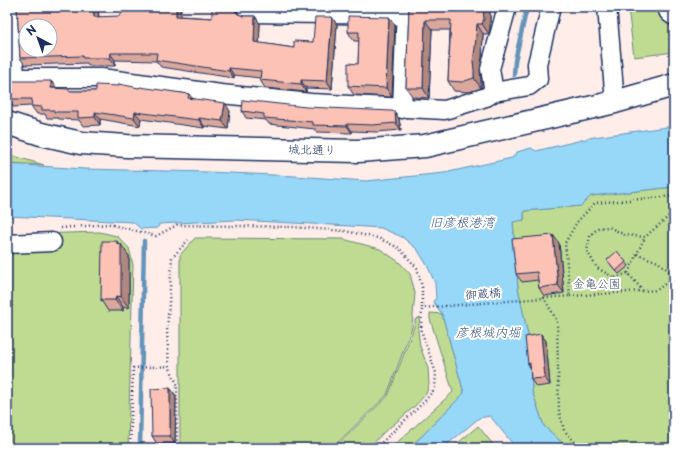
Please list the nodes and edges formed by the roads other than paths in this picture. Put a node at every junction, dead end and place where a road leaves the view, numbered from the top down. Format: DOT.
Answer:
graph roads {
  1 [pos="11,7"];
  2 [pos="246,7"];
  3 [pos="507,7"];
  4 [pos="551,7"];
  5 [pos="607,7"];
  6 [pos="667,7"];
  7 [pos="406,11"];
  8 [pos="674,16"];
  9 [pos="11,78"];
  10 [pos="674,85"];
  11 [pos="494,92"];
  12 [pos="674,94"];
  13 [pos="615,102"];
  14 [pos="402,109"];
  15 [pos="7,123"];
  16 [pos="55,235"];
  17 [pos="7,244"];
  1 -- 9 [label="street"];
  2 -- 7 [label="street"];
  3 -- 11 [label="street"];
  4 -- 11 [label="street"];
  5 -- 13 [label="street"];
  6 -- 8 [label="street"];
  7 -- 14 [label="street"];
  9 -- 14 [label="street"];
  10 -- 13 [label="main road, 城北通り"];
  11 -- 14 [label="street"];
  12 -- 13 [label="main road, 城北通り"];
  13 -- 15 [label="main road, 城北通り"];
  16 -- 17 [label="street"];
}
